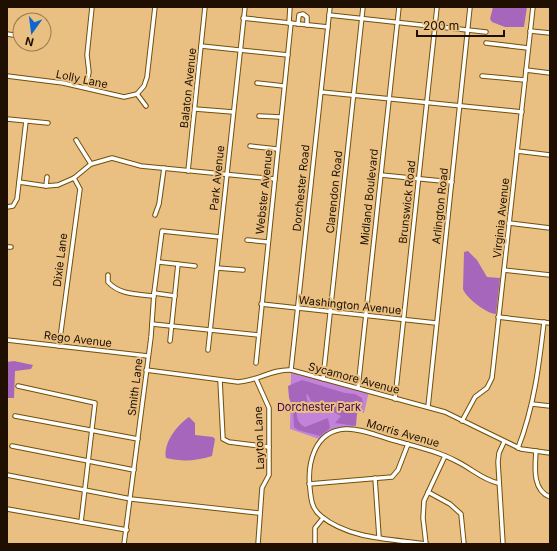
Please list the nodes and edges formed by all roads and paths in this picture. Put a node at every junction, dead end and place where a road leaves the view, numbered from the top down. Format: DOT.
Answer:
graph roads {
  1 [pos="92,7"];
  2 [pos="155,7"];
  3 [pos="205,7"];
  4 [pos="244,7"];
  5 [pos="290,7"];
  6 [pos="330,7"];
  7 [pos="363,7"];
  8 [pos="398,7"];
  9 [pos="437,7"];
  10 [pos="470,7"];
  11 [pos="533,7"];
  12 [pos="329,15"];
  13 [pos="244,18"];
  14 [pos="362,19"];
  15 [pos="290,23"];
  16 [pos="397,23"];
  17 [pos="298,24"];
  18 [pos="307,25"];
  19 [pos="328,27"];
  20 [pos="435,27"];
  21 [pos="467,30"];
  22 [pos="530,31"];
  23 [pos="486,32"];
  24 [pos="550,33"];
  25 [pos="486,43"];
  26 [pos="201,46"];
  27 [pos="528,48"];
  28 [pos="240,50"];
  29 [pos="288,55"];
  30 [pos="526,70"];
  31 [pos="550,73"];
  32 [pos="7,76"];
  33 [pos="482,76"];
  34 [pos="525,80"];
  35 [pos="257,83"];
  36 [pos="284,86"];
  37 [pos="86,88"];
  38 [pos="321,92"];
  39 [pos="137,94"];
  40 [pos="354,95"];
  41 [pos="389,98"];
  42 [pos="427,102"];
  43 [pos="146,106"];
  44 [pos="460,106"];
  45 [pos="195,109"];
  46 [pos="233,112"];
  47 [pos="522,112"];
  48 [pos="259,116"];
  49 [pos="281,117"];
  50 [pos="7,119"];
  51 [pos="26,121"];
  52 [pos="48,123"];
  53 [pos="76,140"];
  54 [pos="250,146"];
  55 [pos="277,148"];
  56 [pos="517,151"];
  57 [pos="550,155"];
  58 [pos="91,164"];
  59 [pos="164,168"];
  60 [pos="188,171"];
  61 [pos="227,175"];
  62 [pos="381,175"];
  63 [pos="47,177"];
  64 [pos="74,178"];
  65 [pos="418,178"];
  66 [pos="275,179"];
  67 [pos="19,182"];
  68 [pos="452,182"];
  69 [pos="46,186"];
  70 [pos="7,207"];
  71 [pos="156,215"];
  72 [pos="509,223"];
  73 [pos="550,228"];
  74 [pos="220,237"];
  75 [pos="247,240"];
  76 [pos="268,242"];
  77 [pos="159,262"];
  78 [pos="178,264"];
  79 [pos="195,266"];
  80 [pos="217,268"];
  81 [pos="243,270"];
  82 [pos="504,270"];
  83 [pos="259,273"];
  84 [pos="264,273"];
  85 [pos="108,275"];
  86 [pos="550,275"];
  87 [pos="154,294"];
  88 [pos="175,296"];
  89 [pos="261,304"];
  90 [pos="297,308"];
  91 [pos="330,312"];
  92 [pos="366,316"];
  93 [pos="498,317"];
  94 [pos="403,319"];
  95 [pos="544,322"];
  96 [pos="436,323"];
  97 [pos="550,323"];
  98 [pos="152,324"];
  99 [pos="171,326"];
  100 [pos="211,331"];
  101 [pos="258,335"];
  102 [pos="7,340"];
  103 [pos="170,341"];
  104 [pos="59,346"];
  105 [pos="208,350"];
  106 [pos="148,356"];
  107 [pos="256,363"];
  108 [pos="146,370"];
  109 [pos="291,370"];
  110 [pos="256,379"];
  111 [pos="323,379"];
  112 [pos="220,380"];
  113 [pos="18,386"];
  114 [pos="358,388"];
  115 [pos="395,398"];
  116 [pos="532,404"];
  117 [pos="550,406"];
  118 [pos="428,407"];
  119 [pos="15,416"];
  120 [pos="462,421"];
  121 [pos="92,431"];
  122 [pos="138,439"];
  123 [pos="504,442"];
  124 [pos="408,444"];
  125 [pos="12,446"];
  126 [pos="270,447"];
  127 [pos="518,448"];
  128 [pos="536,451"];
  129 [pos="550,453"];
  130 [pos="445,456"];
  131 [pos="89,461"];
  132 [pos="134,470"];
  133 [pos="7,475"];
  134 [pos="375,478"];
  135 [pos="498,483"];
  136 [pos="309,484"];
  137 [pos="84,491"];
  138 [pos="428,492"];
  139 [pos="550,497"];
  140 [pos="130,500"];
  141 [pos="7,509"];
  142 [pos="259,513"];
  143 [pos="323,518"];
  144 [pos="80,522"];
  145 [pos="126,530"];
  146 [pos="379,537"];
  147 [pos="124,544"];
  148 [pos="258,544"];
  149 [pos="314,544"];
  150 [pos="426,544"];
  151 [pos="464,544"];
  152 [pos="503,544"];
  1 -- 37 [label="street"];
  2 -- 39 [label="street"];
  3 -- 26 [label="street, Balaton Avenue"];
  4 -- 13 [label="street, Park Avenue"];
  5 -- 15 [label="street, Webster Avenue"];
  6 -- 12 [label="street, Dorchester Road"];
  7 -- 14 [label="street, Clarendon Road"];
  8 -- 16 [label="street, Midland Boulevard"];
  9 -- 20 [label="street, Brunswick Road"];
  10 -- 21 [label="street, Arlington Road"];
  11 -- 22 [label="street, Virginia Avenue"];
  12 -- 14 [label="street"];
  12 -- 19 [label="street, Dorchester Road"];
  13 -- 15 [label="street"];
  13 -- 28 [label="street, Park Avenue"];
  14 -- 16 [label="street"];
  14 -- 40 [label="street, Clarendon Road"];
  15 -- 17 [label="street"];
  15 -- 29 [label="street, Webster Avenue"];
  16 -- 20 [label="street"];
  16 -- 41 [label="street, Midland Boulevard"];
  17 -- 18 [label="street"];
  17 -- 18 [label="street"];
  18 -- 19 [label="street"];
  19 -- 38 [label="street, Dorchester Road"];
  20 -- 21 [label="street"];
  20 -- 42 [label="street, Brunswick Road"];
  21 -- 23 [label="street"];
  21 -- 44 [label="street, Arlington Road"];
  22 -- 24 [label="street"];
  22 -- 27 [label="street, Virginia Avenue"];
  25 -- 27 [label="street"];
  26 -- 28 [label="street"];
  26 -- 45 [label="street, Balaton Avenue"];
  27 -- 30 [label="street, Virginia Avenue"];
  28 -- 29 [label="street"];
  28 -- 46 [label="street, Park Avenue"];
  29 -- 36 [label="street, Webster Avenue"];
  30 -- 31 [label="street"];
  30 -- 34 [label="street, Virginia Avenue"];
  32 -- 37 [label="street, Lolly Lane"];
  33 -- 34 [label="street"];
  34 -- 47 [label="street, Virginia Avenue"];
  35 -- 36 [label="street"];
  36 -- 49 [label="street, Webster Avenue"];
  37 -- 39 [label="street, Lolly Lane"];
  38 -- 40 [label="street"];
  38 -- 90 [label="street, Dorchester Road"];
  39 -- 43 [label="street"];
  40 -- 41 [label="street"];
  40 -- 91 [label="street, Clarendon Road"];
  41 -- 42 [label="street"];
  41 -- 62 [label="street, Midland Boulevard"];
  42 -- 44 [label="street"];
  42 -- 65 [label="street, Brunswick Road"];
  44 -- 47 [label="street"];
  44 -- 68 [label="street, Arlington Road"];
  45 -- 46 [label="street"];
  45 -- 60 [label="street, Balaton Avenue"];
  46 -- 61 [label="street, Park Avenue"];
  47 -- 56 [label="street, Virginia Avenue"];
  48 -- 49 [label="street"];
  49 -- 55 [label="street, Webster Avenue"];
  50 -- 51 [label="street"];
  51 -- 52 [label="street"];
  51 -- 67 [label="street"];
  53 -- 58 [label="street"];
  54 -- 55 [label="street"];
  55 -- 66 [label="street, Webster Avenue"];
  56 -- 57 [label="street"];
  56 -- 72 [label="street, Virginia Avenue"];
  58 -- 59 [label="street"];
  58 -- 64 [label="street"];
  59 -- 60 [label="street"];
  59 -- 71 [label="street"];
  60 -- 61 [label="street"];
  61 -- 66 [label="street"];
  61 -- 74 [label="street, Park Avenue"];
  62 -- 65 [label="street"];
  62 -- 92 [label="street, Midland Boulevard"];
  63 -- 69 [label="street"];
  64 -- 69 [label="street"];
  64 -- 104 [label="street, Dixie Lane"];
  65 -- 68 [label="street"];
  65 -- 94 [label="street, Brunswick Road"];
  66 -- 76 [label="street, Webster Avenue"];
  67 -- 69 [label="street"];
  67 -- 70 [label="street"];
  68 -- 96 [label="street, Arlington Road"];
  72 -- 73 [label="street"];
  72 -- 82 [label="street, Virginia Avenue"];
  74 -- 77 [label="street, Smith Lane"];
  74 -- 80 [label="street, Park Avenue"];
  75 -- 76 [label="street"];
  76 -- 84 [label="street, Webster Avenue"];
  77 -- 78 [label="street"];
  77 -- 87 [label="street, Smith Lane"];
  78 -- 79 [label="street"];
  78 -- 88 [label="street"];
  80 -- 81 [label="street"];
  80 -- 100 [label="street, Park Avenue"];
  82 -- 86 [label="street"];
  82 -- 93 [label="street, Virginia Avenue"];
  83 -- 84 [label="street"];
  84 -- 89 [label="street, Webster Avenue"];
  85 -- 87 [label="street"];
  87 -- 88 [label="street"];
  87 -- 98 [label="street, Smith Lane"];
  88 -- 99 [label="street"];
  89 -- 90 [label="street, Washington Avenue"];
  89 -- 101 [label="street, Webster Avenue"];
  90 -- 91 [label="street, Washington Avenue"];
  90 -- 109 [label="street, Dorchester Road"];
  91 -- 92 [label="street, Washington Avenue"];
  91 -- 111 [label="street, Clarendon Road"];
  92 -- 94 [label="street, Washington Avenue"];
  92 -- 114 [label="street, Midland Boulevard"];
  93 -- 95 [label="street"];
  93 -- 120 [label="street, Virginia Avenue"];
  94 -- 96 [label="street, Washington Avenue"];
  94 -- 115 [label="street, Brunswick Road"];
  95 -- 97 [label="street"];
  95 -- 116 [label="street"];
  96 -- 118 [label="street, Arlington Road"];
  98 -- 99 [label="street"];
  98 -- 106 [label="street, Smith Lane"];
  99 -- 100 [label="street"];
  99 -- 103 [label="street"];
  100 -- 101 [label="street"];
  100 -- 105 [label="street, Park Avenue"];
  101 -- 107 [label="street, Webster Avenue"];
  102 -- 104 [label="street, Rego Avenue"];
  104 -- 106 [label="street, Rego Avenue"];
  106 -- 108 [label="street, Smith Lane"];
  108 -- 112 [label="street, Sycamore Avenue"];
  108 -- 122 [label="street, Smith Lane"];
  109 -- 110 [label="street, Sycamore Avenue"];
  109 -- 111 [label="street, Sycamore Avenue"];
  110 -- 112 [label="street, Sycamore Avenue"];
  110 -- 126 [label="street, Layton Lane"];
  111 -- 114 [label="street, Sycamore Avenue"];
  112 -- 126 [label="street"];
  113 -- 121 [label="street"];
  114 -- 115 [label="street, Sycamore Avenue"];
  115 -- 118 [label="street, Sycamore Avenue"];
  116 -- 117 [label="street"];
  116 -- 127 [label="street"];
  118 -- 120 [label="street, Sycamore Avenue"];
  119 -- 121 [label="street"];
  120 -- 123 [label="street, Sycamore Avenue"];
  121 -- 122 [label="street"];
  121 -- 131 [label="street"];
  122 -- 132 [label="street, Smith Lane"];
  123 -- 127 [label="street, Sycamore Avenue"];
  123 -- 135 [label="street"];
  124 -- 130 [label="street, Morris Avenue"];
  124 -- 134 [label="street"];
  124 -- 136 [label="street, Morris Avenue"];
  125 -- 131 [label="street"];
  126 -- 142 [label="street, Layton Lane"];
  127 -- 128 [label="street, Sycamore Avenue"];
  128 -- 129 [label="street, Sycamore Avenue"];
  128 -- 139 [label="street"];
  130 -- 135 [label="street, Morris Avenue"];
  130 -- 138 [label="street"];
  131 -- 132 [label="street"];
  131 -- 137 [label="street"];
  132 -- 140 [label="street, Smith Lane"];
  133 -- 137 [label="street"];
  134 -- 136 [label="street"];
  134 -- 146 [label="street"];
  135 -- 152 [label="street"];
  136 -- 143 [label="street, Morris Avenue"];
  137 -- 140 [label="street"];
  137 -- 144 [label="street"];
  138 -- 150 [label="street"];
  138 -- 151 [label="street"];
  140 -- 142 [label="street"];
  140 -- 145 [label="street, Smith Lane"];
  141 -- 144 [label="street"];
  142 -- 148 [label="street, Layton Lane"];
  143 -- 146 [label="street"];
  143 -- 149 [label="street"];
  144 -- 145 [label="street"];
  145 -- 147 [label="street, Smith Lane"];
  146 -- 150 [label="street"];
}
